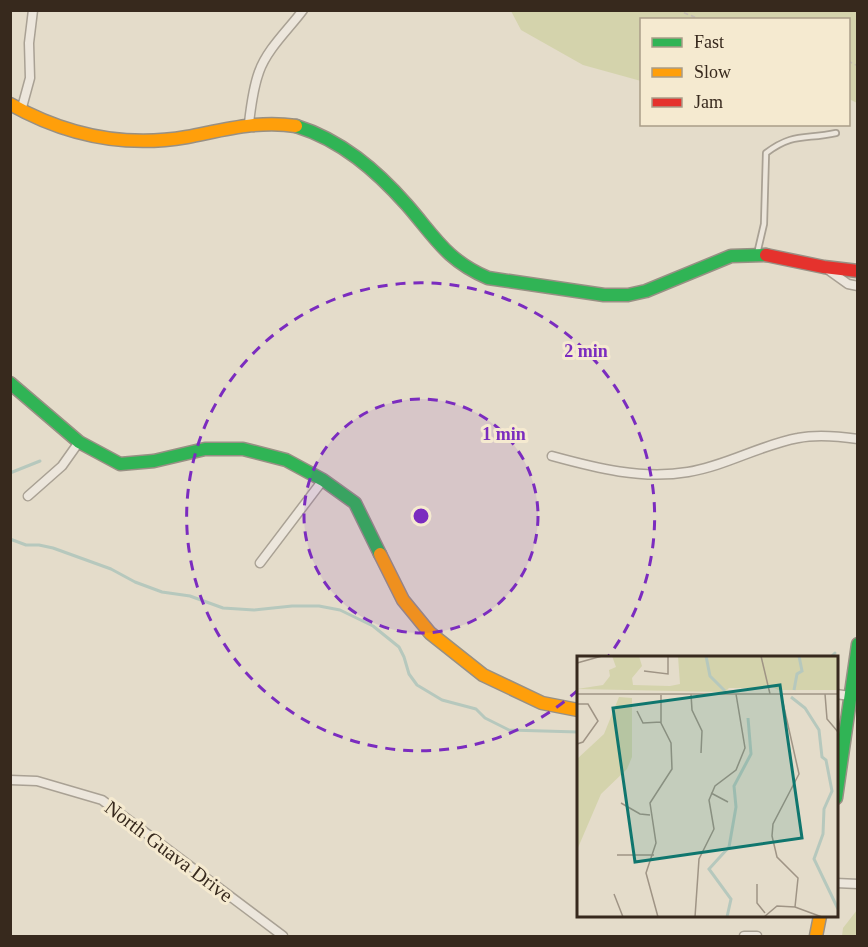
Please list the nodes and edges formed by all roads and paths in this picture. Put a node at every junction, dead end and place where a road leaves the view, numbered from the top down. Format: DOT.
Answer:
graph roads {
  1 [pos="33,10"];
  2 [pos="303,10"];
  3 [pos="677,10"];
  4 [pos="697,18"];
  5 [pos="16,107"];
  6 [pos="249,123"];
  7 [pos="836,133"];
  8 [pos="757,254"];
  9 [pos="824,267"];
  10 [pos="858,270"];
  11 [pos="858,286"];
  12 [pos="10,383"];
  13 [pos="858,439"];
  14 [pos="80,442"];
  15 [pos="552,456"];
  16 [pos="323,480"];
  17 [pos="28,496"];
  18 [pos="260,563"];
  19 [pos="858,644"];
  20 [pos="838,694"];
  21 [pos="850,696"];
  22 [pos="577,710"];
  23 [pos="10,780"];
  24 [pos="838,790"];
  25 [pos="838,883"];
  26 [pos="858,884"];
  27 [pos="820,917"];
  28 [pos="283,936"];
  29 [pos="744,936"];
  30 [pos="757,936"];
  31 [pos="816,936"];
  1 -- 5 [label="street"];
  2 -- 6 [label="street"];
  3 -- 4 [label="path"];
  5 -- 6 [label="street"];
  6 -- 8 [label="street"];
  7 -- 8 [label="lane"];
  8 -- 9 [label="street"];
  9 -- 10 [label="street"];
  9 -- 11 [label="street"];
  12 -- 14 [label="street"];
  13 -- 15 [label="street"];
  14 -- 16 [label="street"];
  14 -- 17 [label="street"];
  16 -- 18 [label="street"];
  16 -- 22 [label="street"];
  19 -- 21 [label="street"];
  20 -- 21 [label="street"];
  21 -- 24 [label="street"];
  23 -- 28 [label="street, North Guava Drive"];
  25 -- 26 [label="street"];
  27 -- 31 [label="street"];
  29 -- 30 [label="street"];
}
